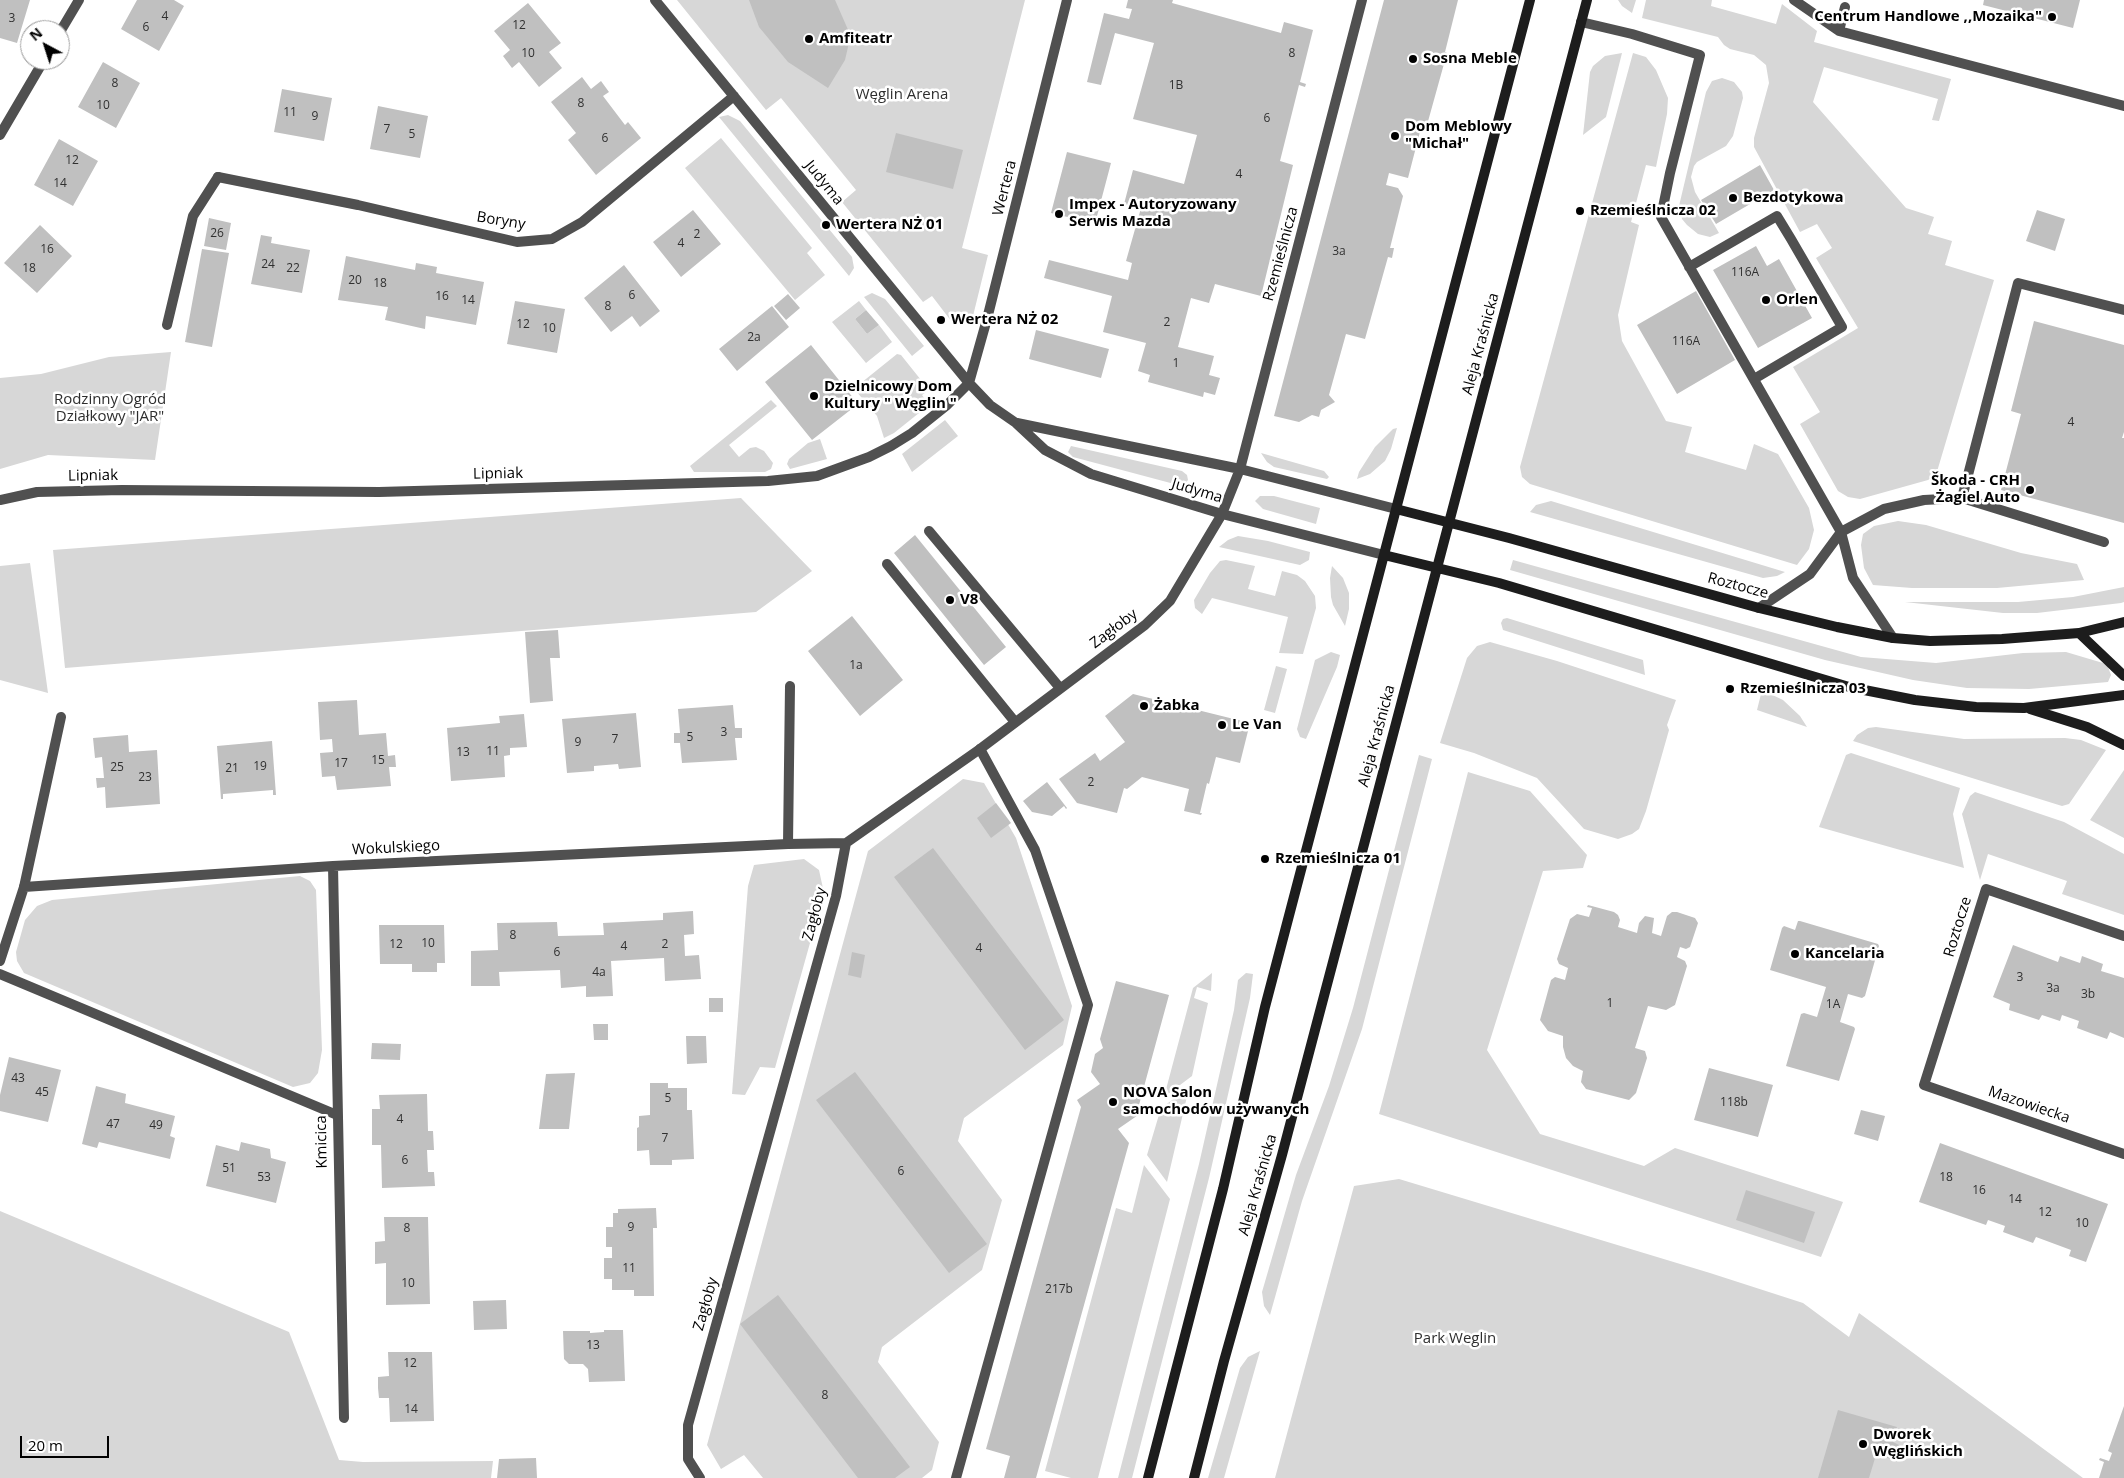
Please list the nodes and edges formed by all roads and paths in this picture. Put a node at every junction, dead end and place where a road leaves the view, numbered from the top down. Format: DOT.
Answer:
graph roads {
  1 [pos="79,0"];
  2 [pos="655,0"];
  3 [pos="1067,0"];
  4 [pos="1362,0"];
  5 [pos="1530,0"];
  6 [pos="1587,0"];
  7 [pos="1794,0"];
  8 [pos="1845,7"];
  9 [pos="67,20"];
  10 [pos="1581,22"];
  11 [pos="1839,30"];
  12 [pos="37,70"];
  13 [pos="734,96"];
  14 [pos="2124,106"];
  15 [pos="3,122"];
  16 [pos="0,136"];
  17 [pos="1689,267"];
  18 [pos="2124,310"];
  19 [pos="167,325"];
  20 [pos="1754,379"];
  21 [pos="969,383"];
  22 [pos="1016,423"];
  23 [pos="1240,469"];
  24 [pos="1962,498"];
  25 [pos="0,500"];
  26 [pos="1396,509"];
  27 [pos="1222,514"];
  28 [pos="1449,523"];
  29 [pos="929,531"];
  30 [pos="1841,532"];
  31 [pos="2104,542"];
  32 [pos="1384,556"];
  33 [pos="887,564"];
  34 [pos="1437,568"];
  35 [pos="1759,608"];
  36 [pos="2124,622"];
  37 [pos="2079,633"];
  38 [pos="1893,638"];
  39 [pos="2124,676"];
  40 [pos="790,686"];
  41 [pos="1060,688"];
  42 [pos="2124,695"];
  43 [pos="2024,708"];
  44 [pos="61,717"];
  45 [pos="1015,722"];
  46 [pos="2124,745"];
  47 [pos="980,749"];
  48 [pos="846,843"];
  49 [pos="788,844"];
  50 [pos="333,866"];
  51 [pos="24,887"];
  52 [pos="2124,936"];
  53 [pos="0,961"];
  54 [pos="0,974"];
  55 [pos="1924,1085"];
  56 [pos="337,1115"];
  57 [pos="2124,1154"];
  58 [pos="344,1418"];
  59 [pos="700,1478"];
  60 [pos="956,1478"];
  61 [pos="1148,1478"];
  62 [pos="1194,1478"];
  1 -- 9 [label="street"];
  2 -- 13 [label="street, Judyma"];
  3 -- 21 [label="street, Wertera"];
  4 -- 23 [label="street, Rzemieślnicza"];
  5 -- 26 [label="main road, Aleja Kraśnicka"];
  6 -- 10 [label="main road, Aleja Kraśnicka"];
  7 -- 11 [label="street"];
  8 -- 11 [label="street"];
  10 -- 17 [label="street"];
  10 -- 28 [label="main road, Aleja Kraśnicka"];
  11 -- 14 [label="street"];
  12 -- 15 [label="street"];
  13 -- 19 [label="street, Boryny"];
  13 -- 21 [label="street, Judyma"];
  15 -- 16 [label="street"];
  17 -- 20 [label="street"];
  17 -- 20 [label="street"];
  18 -- 24 [label="street"];
  20 -- 30 [label="street"];
  21 -- 22 [label="street, Judyma"];
  21 -- 25 [label="street, Lipniak"];
  22 -- 23 [label="street, Judyma"];
  22 -- 27 [label="street, Judyma"];
  23 -- 26 [label="street, Judyma"];
  23 -- 27 [label="street, Rzemieślnicza"];
  24 -- 30 [label="street"];
  24 -- 31 [label="street"];
  26 -- 28 [label="main road, Roztocze"];
  26 -- 32 [label="main road, Aleja Kraśnicka"];
  27 -- 32 [label="street, Judyma"];
  27 -- 41 [label="street, Zagłoby"];
  28 -- 34 [label="main road, Aleja Kraśnicka"];
  28 -- 35 [label="main road, Roztocze"];
  29 -- 41 [label="street"];
  30 -- 35 [label="street"];
  30 -- 38 [label="street"];
  32 -- 34 [label="main road"];
  32 -- 61 [label="main road, Aleja Kraśnicka"];
  33 -- 45 [label="street"];
  34 -- 43 [label="main road"];
  34 -- 62 [label="main road, Aleja Kraśnicka"];
  35 -- 38 [label="main road, Roztocze"];
  36 -- 37 [label="main road, Roztocze"];
  37 -- 38 [label="main road, Roztocze"];
  37 -- 39 [label="main road"];
  40 -- 49 [label="street"];
  41 -- 45 [label="street, Zagłoby"];
  42 -- 43 [label="main road"];
  43 -- 46 [label="main road"];
  44 -- 51 [label="street"];
  45 -- 47 [label="street, Zagłoby"];
  47 -- 48 [label="street, Zagłoby"];
  47 -- 60 [label="street"];
  48 -- 49 [label="street, Wokulskiego"];
  48 -- 59 [label="street, Zagłoby"];
  49 -- 50 [label="street, Wokulskiego"];
  50 -- 51 [label="street, Wokulskiego"];
  50 -- 56 [label="street, Kmicica"];
  51 -- 53 [label="street"];
  52 -- 55 [label="street, Roztocze"];
  54 -- 56 [label="street"];
  55 -- 57 [label="street, Mazowiecka"];
  56 -- 58 [label="street, Kmicica"];
}
